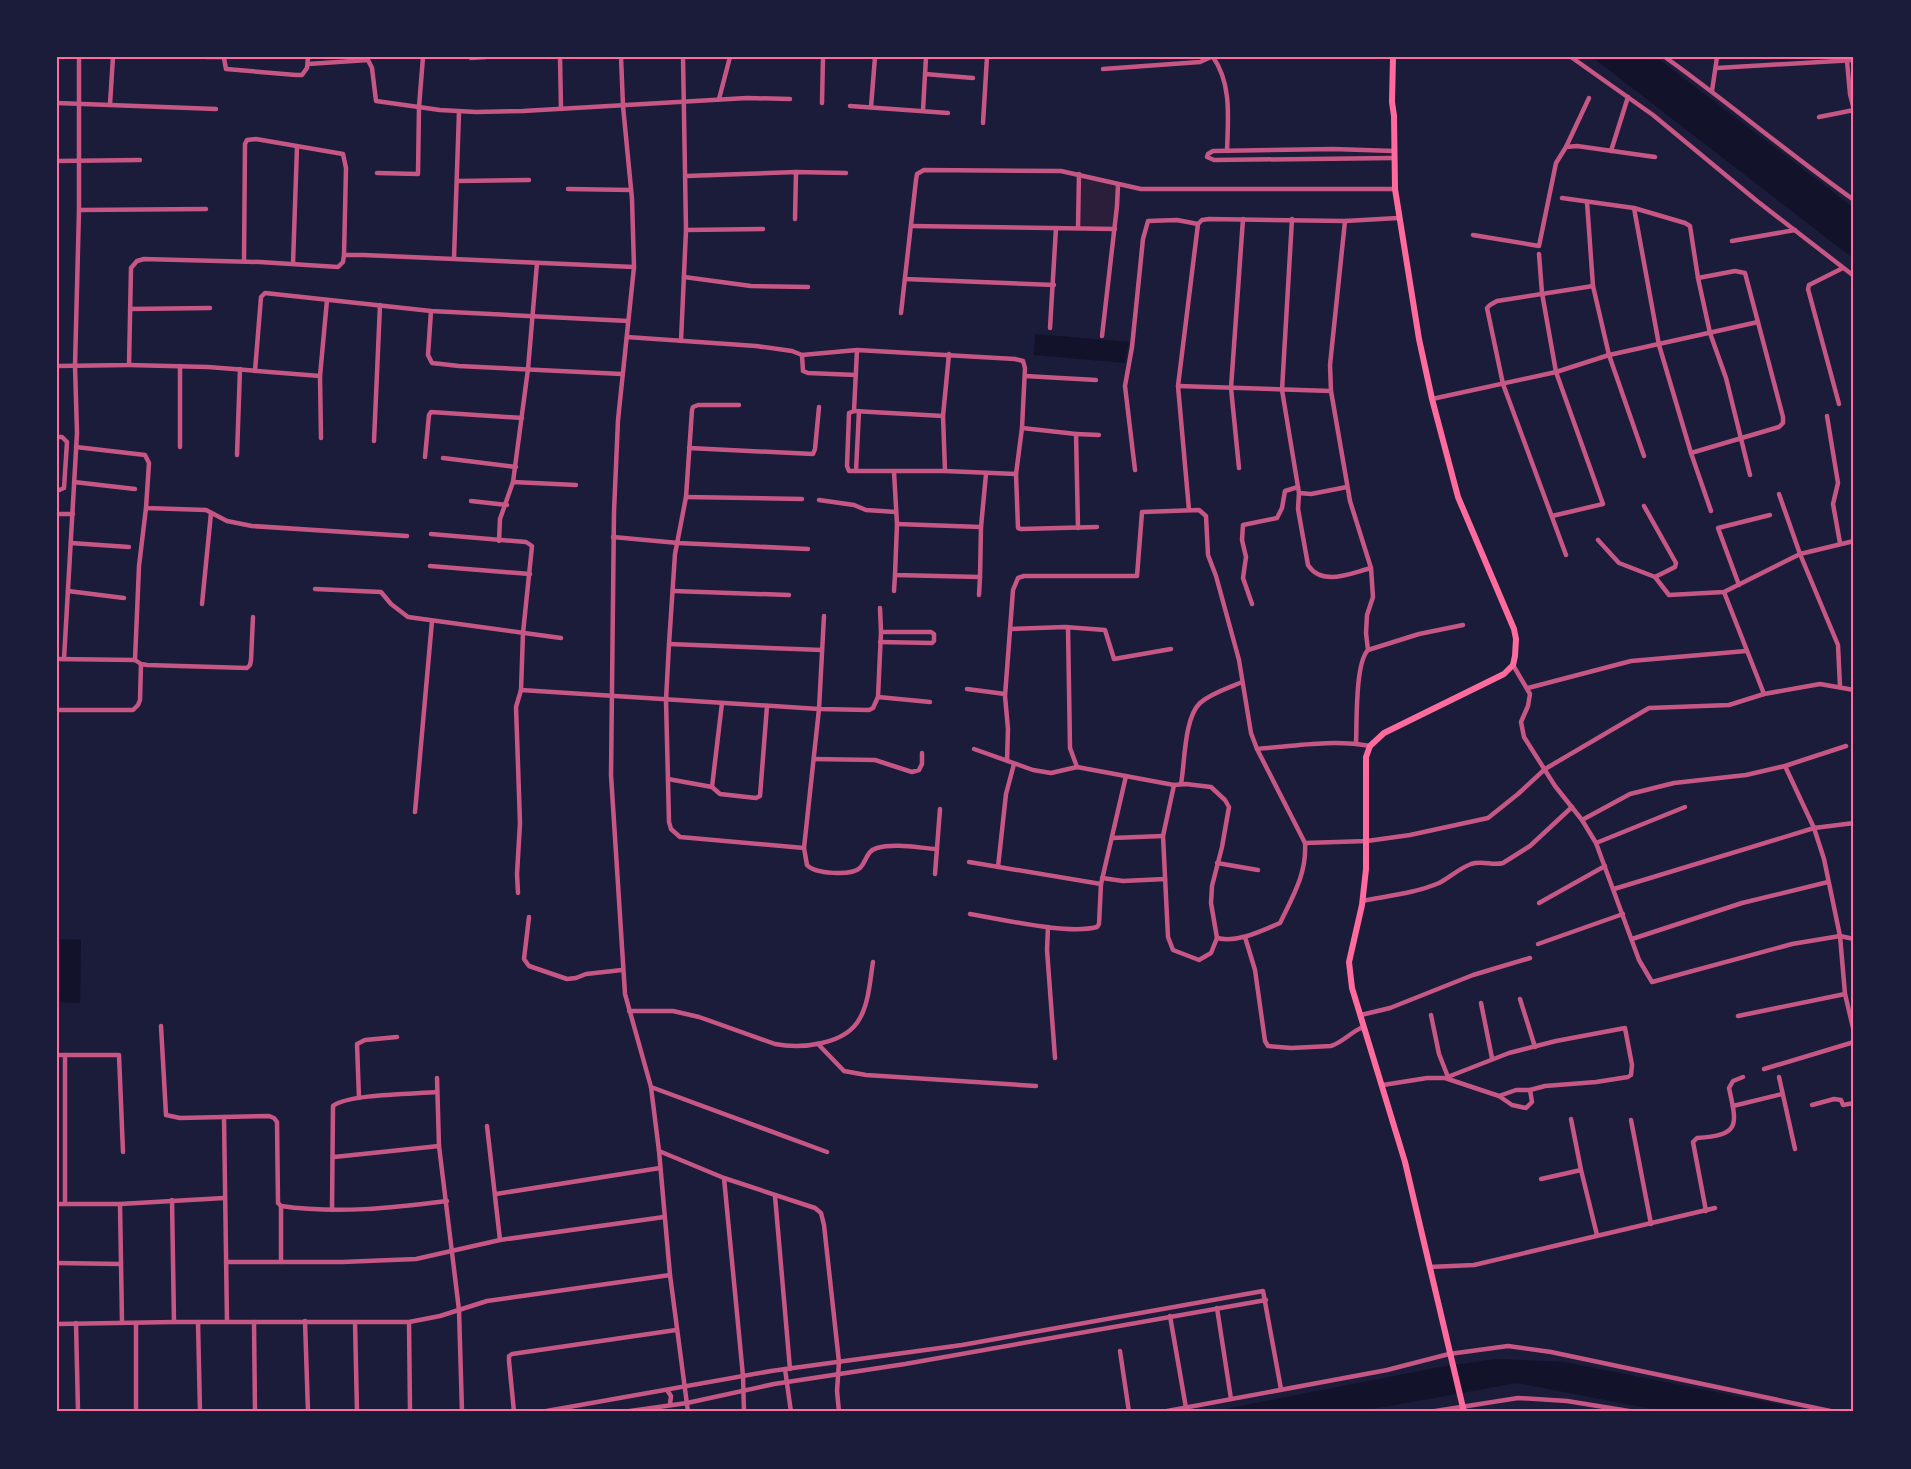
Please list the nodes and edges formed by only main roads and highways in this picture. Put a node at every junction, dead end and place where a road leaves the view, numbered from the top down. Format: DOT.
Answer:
graph roads {
  1 [pos="1387,57"];
  2 [pos="1393,60"];
  3 [pos="1462,1406"];
  1 -- 2 [label="main road"];
  2 -- 3 [label="main road"];
}
